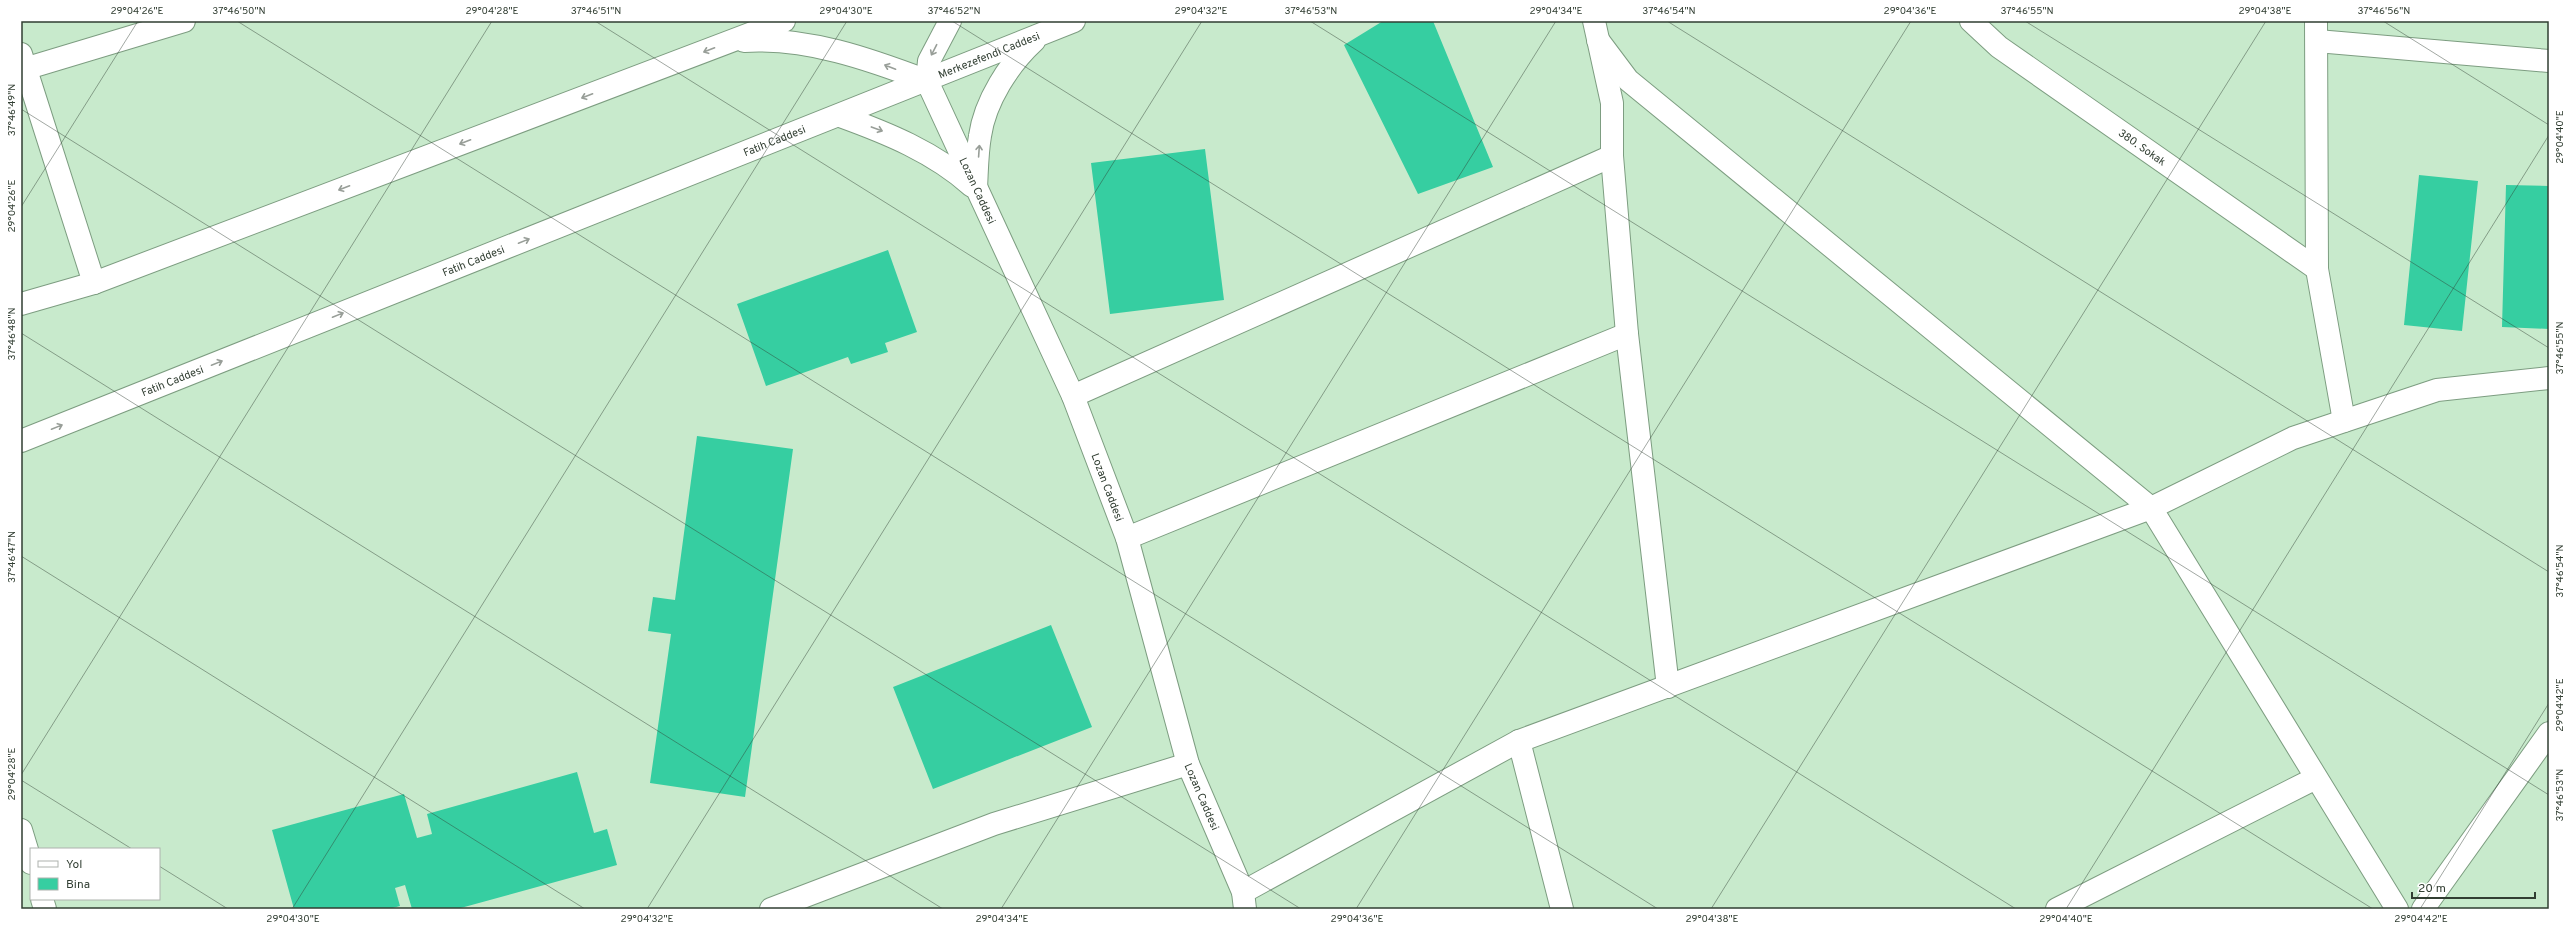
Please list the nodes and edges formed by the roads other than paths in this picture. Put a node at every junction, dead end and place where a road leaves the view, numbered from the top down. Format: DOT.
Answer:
graph roads {
  1 [pos="184,21"];
  2 [pos="784,21"];
  3 [pos="950,21"];
  4 [pos="1074,21"];
  5 [pos="1971,21"];
  6 [pos="1596,31"];
  7 [pos="2316,31"];
  8 [pos="1040,36"];
  9 [pos="729,42"];
  10 [pos="2549,61"];
  11 [pos="23,64"];
  12 [pos="927,82"];
  13 [pos="840,116"];
  14 [pos="1612,156"];
  15 [pos="976,190"];
  16 [pos="2316,269"];
  17 [pos="94,283"];
  18 [pos="21,304"];
  19 [pos="1627,334"];
  20 [pos="2549,378"];
  21 [pos="1073,396"];
  22 [pos="2344,421"];
  23 [pos="21,441"];
  24 [pos="2151,508"];
  25 [pos="1128,538"];
  26 [pos="1668,687"];
  27 [pos="2549,734"];
  28 [pos="1519,741"];
  29 [pos="1188,764"];
  30 [pos="2316,778"];
  31 [pos="21,830"];
  32 [pos="30,861"];
  33 [pos="1244,900"];
  34 [pos="771,909"];
  35 [pos="1562,909"];
  36 [pos="2057,909"];
  37 [pos="2397,909"];
  38 [pos="2423,909"];
  1 -- 11 [label="street"];
  2 -- 9 [label="street"];
  3 -- 12 [label="street, one-way"];
  4 -- 8 [label="street, Merkezefendi Caddesi"];
  5 -- 16 [label="street, 380. Sokak"];
  6 -- 14 [label="street"];
  6 -- 24 [label="street"];
  7 -- 10 [label="street"];
  7 -- 16 [label="street"];
  8 -- 12 [label="street, Merkezefendi Caddesi"];
  15 -- 8 [label="street, one-way"];
  12 -- 9 [label="street, one-way"];
  9 -- 17 [label="street, one-way"];
  11 -- 17 [label="street"];
  12 -- 13 [label="street, Fatih Caddesi"];
  12 -- 15 [label="street, Lozan Caddesi"];
  13 -- 15 [label="street, one-way"];
  23 -- 13 [label="street, Fatih Caddesi, one-way"];
  14 -- 19 [label="street"];
  14 -- 21 [label="street"];
  15 -- 21 [label="street, Lozan Caddesi"];
  16 -- 22 [label="street"];
  17 -- 18 [label="street"];
  19 -- 25 [label="street"];
  19 -- 26 [label="street"];
  20 -- 22 [label="street"];
  21 -- 25 [label="street, Lozan Caddesi"];
  22 -- 24 [label="street"];
  24 -- 26 [label="street"];
  24 -- 30 [label="street"];
  25 -- 29 [label="street, Lozan Caddesi"];
  26 -- 28 [label="street"];
  27 -- 38 [label="street"];
  28 -- 33 [label="street"];
  28 -- 35 [label="street"];
  29 -- 33 [label="street, Lozan Caddesi"];
  29 -- 34 [label="street"];
  30 -- 36 [label="street"];
  30 -- 37 [label="street"];
  31 -- 32 [label="street"];
}
